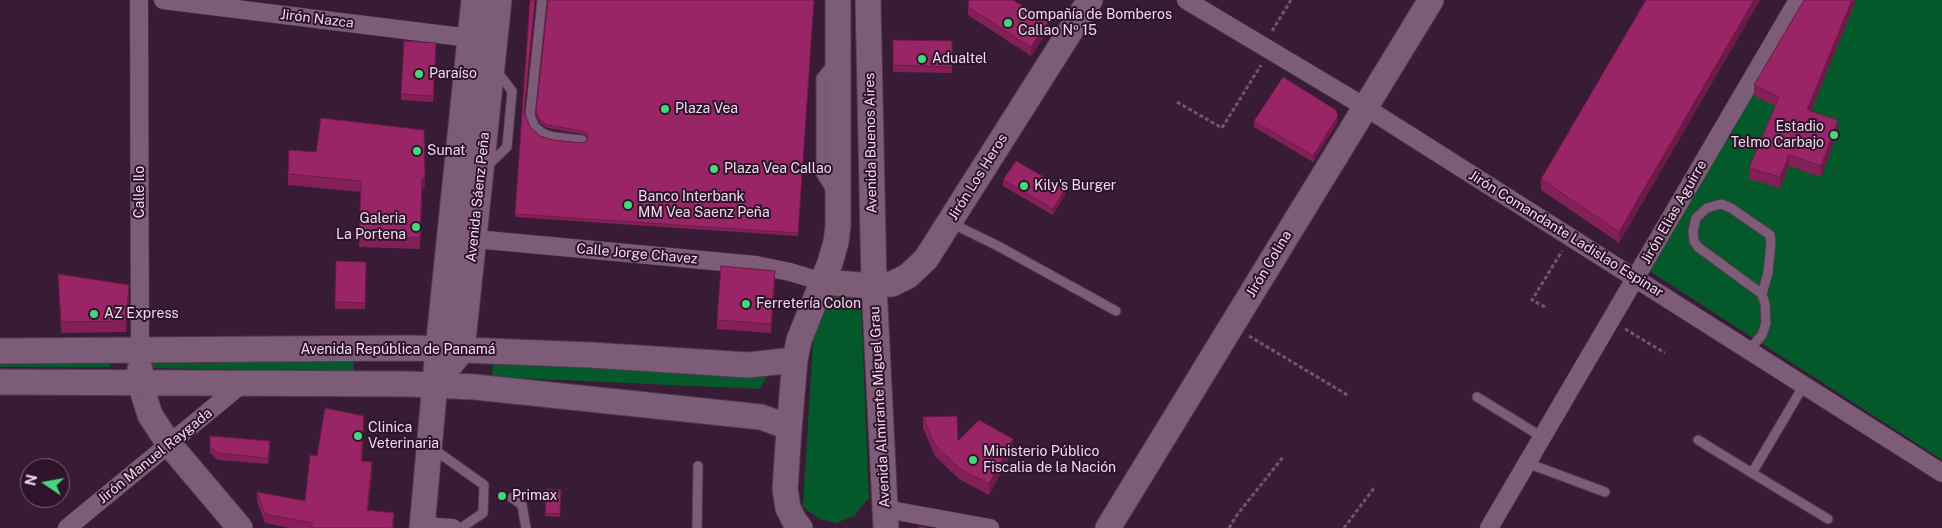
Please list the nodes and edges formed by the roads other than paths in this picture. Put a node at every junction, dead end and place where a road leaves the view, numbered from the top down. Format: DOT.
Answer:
graph roads {
  1 [pos="139,0"];
  2 [pos="163,0"];
  3 [pos="474,0"];
  4 [pos="499,0"];
  5 [pos="542,0"];
  6 [pos="838,0"];
  7 [pos="868,0"];
  8 [pos="1090,0"];
  9 [pos="1186,0"];
  10 [pos="1431,0"];
  11 [pos="1798,0"];
  12 [pos="470,38"];
  13 [pos="1365,107"];
  14 [pos="582,140"];
  15 [pos="949,222"];
  16 [pos="462,238"];
  17 [pos="1636,278"];
  18 [pos="823,282"];
  19 [pos="874,285"];
  20 [pos="1762,294"];
  21 [pos="1116,311"];
  22 [pos="450,350"];
  23 [pos="1749,350"];
  24 [pos="0,351"];
  25 [pos="140,351"];
  26 [pos="795,360"];
  27 [pos="0,382"];
  28 [pos="140,383"];
  29 [pos="242,384"];
  30 [pos="435,385"];
  31 [pos="1804,385"];
  32 [pos="1476,397"];
  33 [pos="789,427"];
  34 [pos="1542,437"];
  35 [pos="1698,440"];
  36 [pos="169,444"];
  37 [pos="430,446"];
  38 [pos="1527,463"];
  39 [pos="698,466"];
  40 [pos="1752,473"];
  41 [pos="1942,473"];
  42 [pos="1605,492"];
  43 [pos="512,498"];
  44 [pos="1828,519"];
  45 [pos="882,522"];
  46 [pos="796,526"];
  47 [pos="422,527"];
  48 [pos="67,528"];
  49 [pos="240,528"];
  50 [pos="453,528"];
  51 [pos="461,528"];
  52 [pos="526,528"];
  53 [pos="697,528"];
  54 [pos="990,528"];
  55 [pos="1108,528"];
  56 [pos="1489,528"];
  1 -- 25 [label="street, Calle Ilo"];
  2 -- 12 [label="street, Jirón Nazca"];
  3 -- 12 [label="main road, Avenida Sáenz Peña"];
  4 -- 16 [label="main road, Avenida Sáenz Peña"];
  5 -- 14 [label="lane"];
  6 -- 18 [label="main road"];
  7 -- 19 [label="main road, Avenida Buenos Aires"];
  8 -- 15 [label="main road, Jirón Los Heros"];
  9 -- 13 [label="street, Jirón Comandante Ladislao Espinar"];
  10 -- 13 [label="main road, Jirón Colina"];
  11 -- 17 [label="street, Jirón Elias Aguirre"];
  12 -- 16 [label="main road, Avenida Sáenz Peña"];
  13 -- 17 [label="street, Jirón Comandante Ladislao Espinar"];
  13 -- 55 [label="main road, Jirón Colina"];
  15 -- 19 [label="main road, Jirón Los Heros"];
  15 -- 21 [label="lane"];
  16 -- 18 [label="street, Calle Jorge Chavez"];
  16 -- 22 [label="main road, Avenida Sáenz Peña"];
  17 -- 23 [label="street, Jirón Comandante Ladislao Espinar"];
  17 -- 34 [label="street, Jirón Elias Aguirre"];
  18 -- 19 [label="main road, Jirón Los Heros"];
  18 -- 26 [label="main road"];
  19 -- 45 [label="main road, Avenida Almirante Miguel Grau"];
  20 -- 20 [label="lane"];
  20 -- 23 [label="lane"];
  22 -- 25 [label="main road, Avenida República de Panamá"];
  22 -- 26 [label="main road, Avenida República de Panamá"];
  22 -- 30 [label="main road"];
  23 -- 31 [label="street, Jirón Comandante Ladislao Espinar"];
  24 -- 25 [label="main road, Avenida República de Panamá"];
  25 -- 28 [label="main road, Calle Ilo"];
  26 -- 33 [label="main road"];
  27 -- 28 [label="main road"];
  28 -- 29 [label="main road"];
  28 -- 36 [label="main road, Calle Ilo"];
  29 -- 30 [label="main road"];
  29 -- 36 [label="street, Jirón Manuel Raygada"];
  30 -- 33 [label="main road"];
  30 -- 37 [label="main road"];
  31 -- 40 [label="lane"];
  31 -- 41 [label="street, Jirón Comandante Ladislao Espinar"];
  32 -- 34 [label="lane"];
  33 -- 46 [label="main road"];
  34 -- 38 [label="street, Jirón Elias Aguirre"];
  35 -- 40 [label="lane"];
  36 -- 48 [label="street, Jirón Manuel Raygada"];
  36 -- 49 [label="main road, Calle Ilo"];
  37 -- 47 [label="main road"];
  37 -- 51 [label="lane"];
  38 -- 42 [label="lane"];
  38 -- 56 [label="street, Jirón Elias Aguirre"];
  39 -- 53 [label="lane"];
  40 -- 44 [label="lane"];
  43 -- 52 [label="lane"];
  45 -- 54 [label="street"];
  47 -- 50 [label="street"];
}
